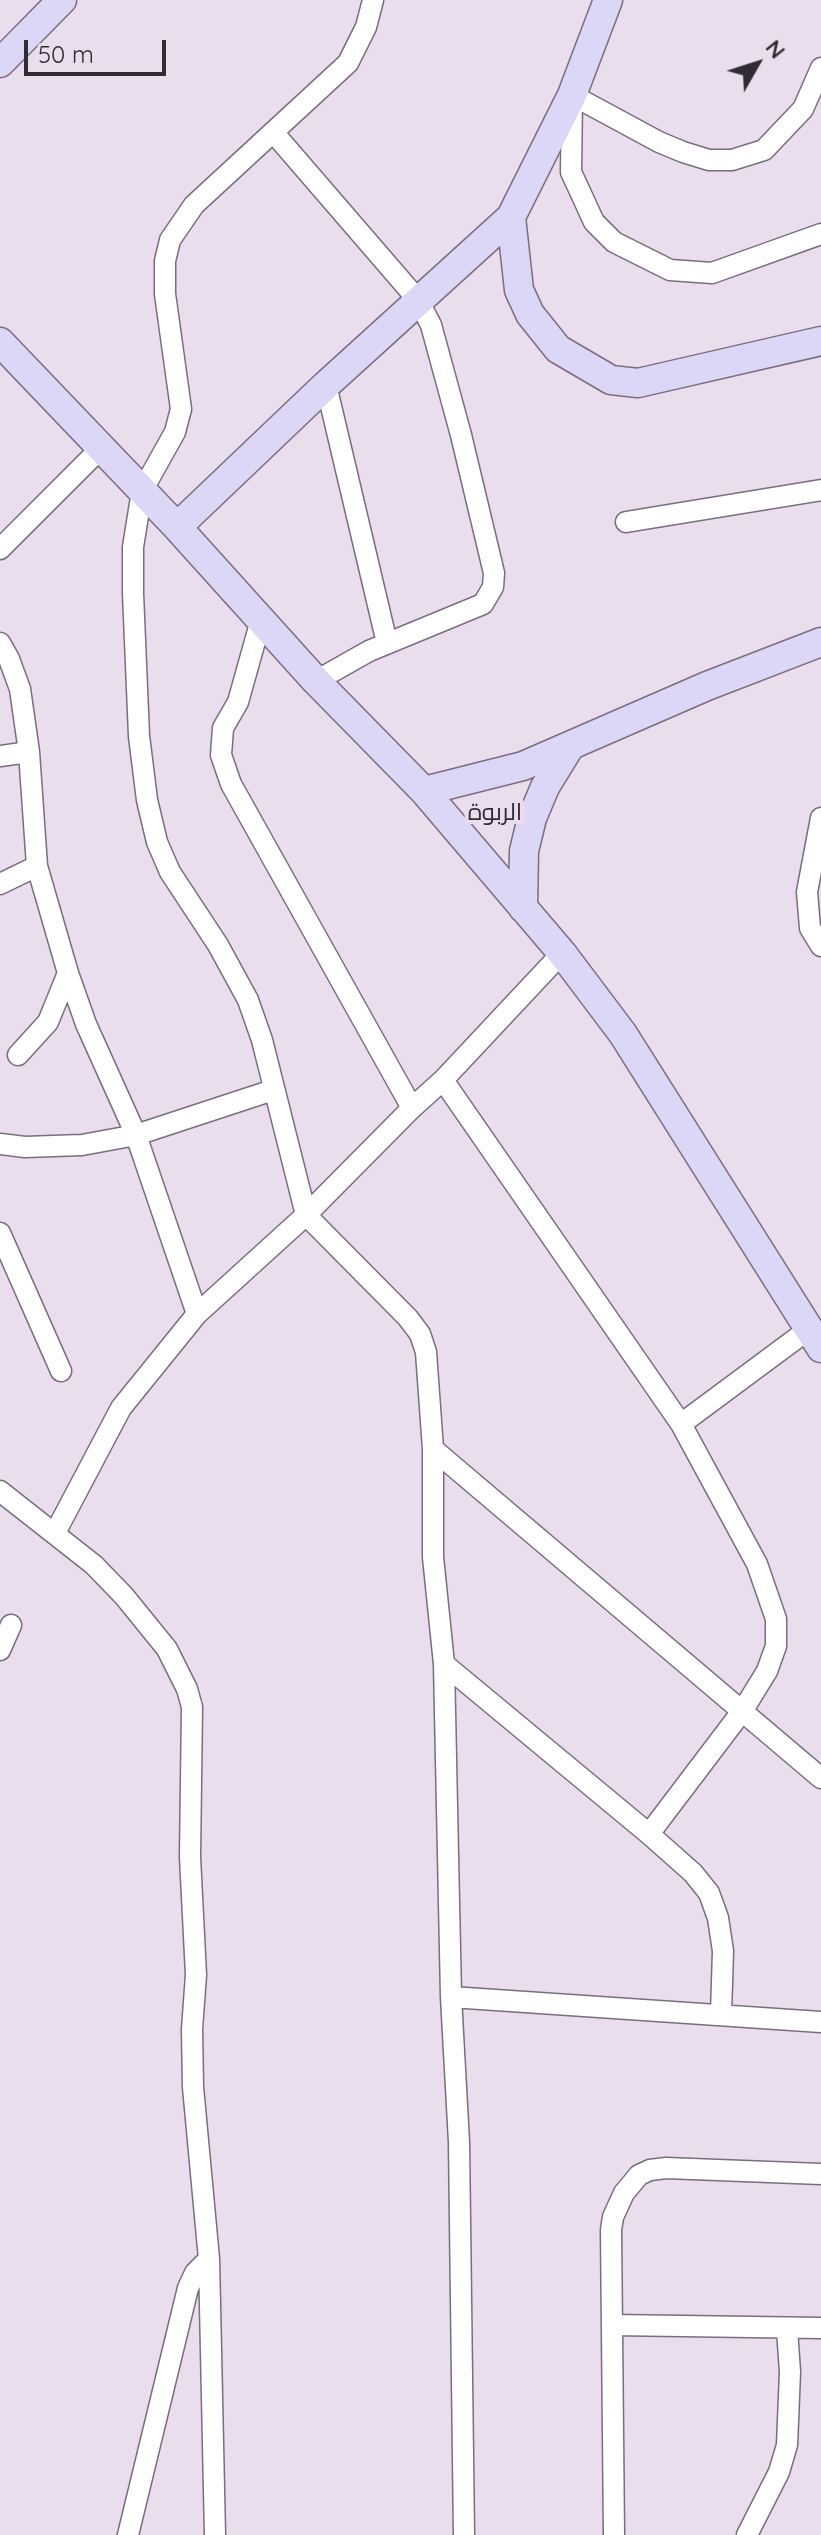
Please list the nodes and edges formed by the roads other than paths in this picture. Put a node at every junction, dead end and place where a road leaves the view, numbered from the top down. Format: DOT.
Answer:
graph roads {
  1 [pos="62,0"];
  2 [pos="373,0"];
  3 [pos="608,0"];
  4 [pos="0,63"];
  5 [pos="821,68"];
  6 [pos="572,95"];
  7 [pos="273,132"];
  8 [pos="511,217"];
  9 [pos="821,234"];
  10 [pos="418,300"];
  11 [pos="821,341"];
  12 [pos="0,342"];
  13 [pos="326,385"];
  14 [pos="100,449"];
  15 [pos="821,490"];
  16 [pos="142,491"];
  17 [pos="626,522"];
  18 [pos="177,527"];
  19 [pos="0,549"];
  20 [pos="261,620"];
  21 [pos="821,642"];
  22 [pos="0,643"];
  23 [pos="387,643"];
  24 [pos="316,681"];
  25 [pos="569,748"];
  26 [pos="29,752"];
  27 [pos="0,756"];
  28 [pos="424,791"];
  29 [pos="821,818"];
  30 [pos="37,866"];
  31 [pos="0,884"];
  32 [pos="523,908"];
  33 [pos="821,946"];
  34 [pos="562,953"];
  35 [pos="68,973"];
  36 [pos="18,1055"];
  37 [pos="443,1080"];
  38 [pos="273,1090"];
  39 [pos="412,1108"];
  40 [pos="136,1135"];
  41 [pos="0,1144"];
  42 [pos="306,1215"];
  43 [pos="0,1233"];
  44 [pos="197,1314"];
  45 [pos="815,1339"];
  46 [pos="61,1371"];
  47 [pos="681,1424"];
  48 [pos="433,1449"];
  49 [pos="0,1491"];
  50 [pos="55,1533"];
  51 [pos="11,1625"];
  52 [pos="0,1650"];
  53 [pos="444,1664"];
  54 [pos="743,1710"];
  55 [pos="821,1778"];
  56 [pos="649,1834"];
  57 [pos="451,1997"];
  58 [pos="721,2014"];
  59 [pos="821,2022"];
  60 [pos="821,2174"];
  61 [pos="209,2259"];
  62 [pos="612,2325"];
  63 [pos="821,2328"];
  64 [pos="787,2329"];
  65 [pos="128,2535"];
  66 [pos="215,2535"];
  67 [pos="464,2535"];
  68 [pos="614,2535"];
  69 [pos="747,2535"];
  1 -- 4 [label="street"];
  2 -- 7 [label="street"];
  3 -- 6 [label="street"];
  5 -- 6 [label="street"];
  6 -- 8 [label="street"];
  6 -- 9 [label="street"];
  7 -- 10 [label="street"];
  7 -- 16 [label="street"];
  8 -- 10 [label="street"];
  8 -- 11 [label="street"];
  10 -- 13 [label="street"];
  10 -- 23 [label="street"];
  12 -- 14 [label="street"];
  13 -- 18 [label="street"];
  13 -- 23 [label="street"];
  14 -- 16 [label="street"];
  14 -- 19 [label="street"];
  15 -- 17 [label="street"];
  16 -- 18 [label="street"];
  16 -- 38 [label="street"];
  18 -- 20 [label="street"];
  20 -- 24 [label="street"];
  20 -- 39 [label="street"];
  21 -- 25 [label="street"];
  22 -- 26 [label="street"];
  23 -- 24 [label="street"];
  24 -- 28 [label="street"];
  25 -- 28 [label="street"];
  25 -- 32 [label="street"];
  26 -- 27 [label="street"];
  26 -- 30 [label="street"];
  28 -- 32 [label="street"];
  29 -- 33 [label="street"];
  30 -- 31 [label="street"];
  30 -- 35 [label="street"];
  32 -- 34 [label="street"];
  34 -- 37 [label="street"];
  34 -- 45 [label="street"];
  35 -- 36 [label="street"];
  35 -- 40 [label="street"];
  37 -- 39 [label="street"];
  37 -- 47 [label="street"];
  38 -- 40 [label="street"];
  38 -- 42 [label="street"];
  39 -- 42 [label="street"];
  40 -- 41 [label="street"];
  40 -- 44 [label="street"];
  42 -- 44 [label="street"];
  42 -- 48 [label="street"];
  43 -- 46 [label="street"];
  44 -- 50 [label="street"];
  45 -- 47 [label="street"];
  47 -- 54 [label="street"];
  48 -- 53 [label="street"];
  48 -- 54 [label="street"];
  49 -- 50 [label="street"];
  50 -- 61 [label="street"];
  51 -- 52 [label="street"];
  53 -- 56 [label="street"];
  53 -- 57 [label="street"];
  54 -- 55 [label="street"];
  54 -- 56 [label="street"];
  56 -- 58 [label="street"];
  57 -- 58 [label="street"];
  57 -- 67 [label="street"];
  58 -- 59 [label="street"];
  60 -- 62 [label="street"];
  61 -- 65 [label="street"];
  61 -- 66 [label="street"];
  62 -- 64 [label="street"];
  62 -- 68 [label="street"];
  63 -- 64 [label="street"];
  64 -- 69 [label="street"];
}
